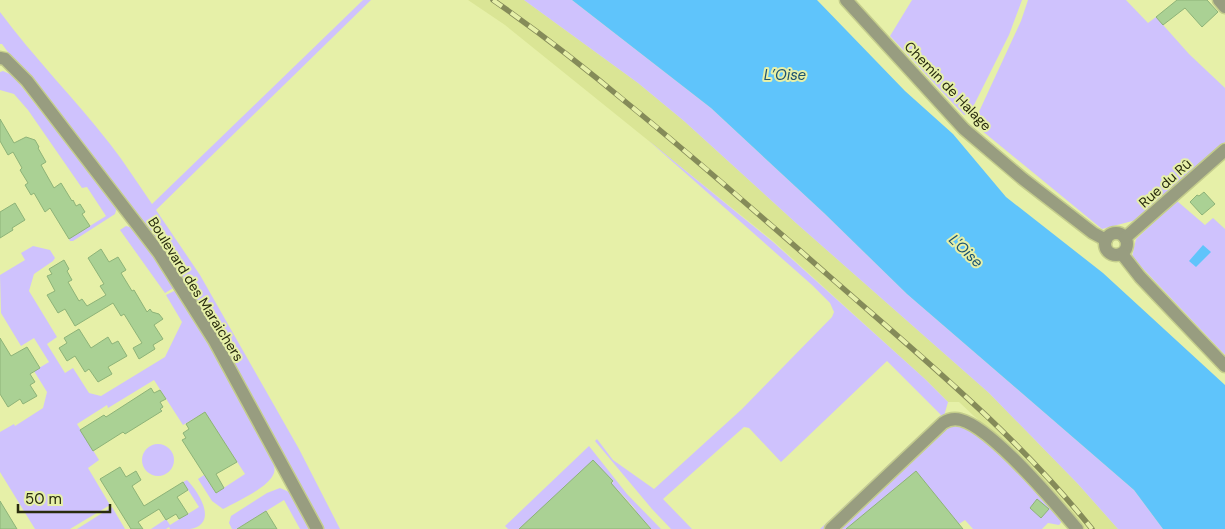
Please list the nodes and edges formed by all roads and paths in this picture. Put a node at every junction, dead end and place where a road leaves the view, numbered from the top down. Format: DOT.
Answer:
graph roads {
  1 [pos="846,0"];
  2 [pos="1219,0"];
  3 [pos="1225,7"];
  4 [pos="2,58"];
  5 [pos="1225,150"];
  6 [pos="1125,238"];
  7 [pos="1106,240"];
  8 [pos="1122,254"];
  9 [pos="1225,366"];
  10 [pos="317,529"];
  11 [pos="831,529"];
  12 [pos="1077,529"];
  1 -- 7 [label="street, Chemin de Halage"];
  2 -- 3 [label="street"];
  4 -- 10 [label="street, Boulevard des Maraichers"];
  5 -- 6 [label="street, Rue du Rû"];
  6 -- 7 [label="street"];
  6 -- 8 [label="street"];
  7 -- 8 [label="street"];
  8 -- 9 [label="street"];
  11 -- 12 [label="street"];
}
